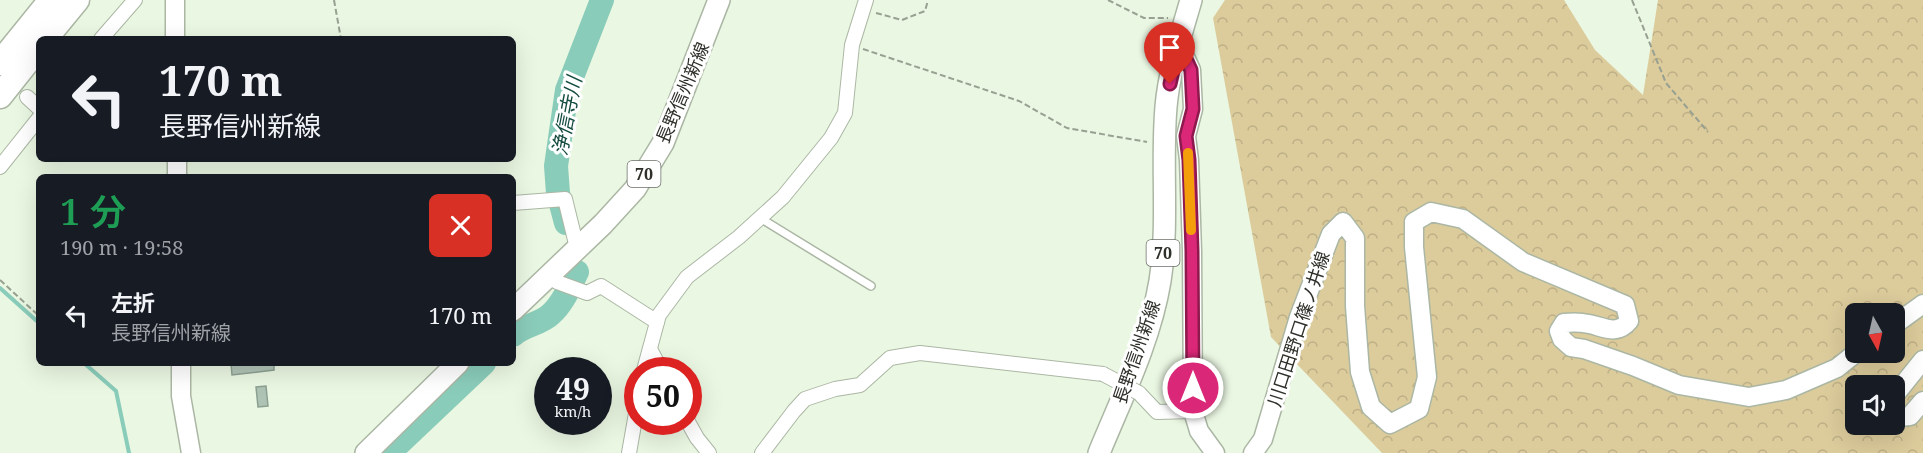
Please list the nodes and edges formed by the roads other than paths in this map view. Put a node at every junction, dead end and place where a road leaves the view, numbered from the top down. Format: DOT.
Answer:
graph roads {
  1 [pos="51,0"];
  2 [pos="77,0"];
  3 [pos="135,0"];
  4 [pos="175,0"];
  5 [pos="719,0"];
  6 [pos="865,5"];
  7 [pos="1188,9"];
  8 [pos="47,36"];
  9 [pos="104,36"];
  10 [pos="175,36"];
  11 [pos="1179,44"];
  12 [pos="36,51"];
  13 [pos="0,63"];
  14 [pos="0,96"];
  15 [pos="27,97"];
  16 [pos="36,105"];
  17 [pos="36,122"];
  18 [pos="0,167"];
  19 [pos="516,203"];
  20 [pos="760,218"];
  21 [pos="577,248"];
  22 [pos="553,279"];
  23 [pos="871,286"];
  24 [pos="1923,304"];
  25 [pos="516,308"];
  26 [pos="1905,317"];
  27 [pos="657,322"];
  28 [pos="650,349"];
  29 [pos="648,357"];
  30 [pos="654,357"];
  31 [pos="1923,360"];
  32 [pos="1845,362"];
  33 [pos="181,366"];
  34 [pos="455,366"];
  35 [pos="1905,382"];
  36 [pos="1923,401"];
  37 [pos="1193,411"];
  38 [pos="1905,416"];
  39 [pos="632,435"];
  40 [pos="695,435"];
  41 [pos="191,453"];
  42 [pos="366,453"];
  43 [pos="629,453"];
  44 [pos="709,453"];
  45 [pos="762,453"];
  46 [pos="1099,453"];
  47 [pos="1215,453"];
  48 [pos="1253,453"];
  1 -- 13 [label="highway"];
  2 -- 8 [label="highway"];
  3 -- 9 [label="street"];
  4 -- 10 [label="main road"];
  5 -- 21 [label="main road, 長野信州新線 / 70"];
  6 -- 20 [label="street"];
  7 -- 11 [label="main road, 長野信州新線 / 70"];
  11 -- 37 [label="main road"];
  11 -- 46 [label="main road, 長野信州新線 / 70"];
  12 -- 14 [label="highway"];
  15 -- 16 [label="street"];
  17 -- 18 [label="street"];
  19 -- 21 [label="street"];
  20 -- 23 [label="lane"];
  20 -- 27 [label="street"];
  21 -- 22 [label="main road, 長野信州新線 / 70"];
  22 -- 25 [label="main road, 長野信州新線 / 70"];
  22 -- 27 [label="street"];
  24 -- 26 [label="main road"];
  27 -- 28 [label="street"];
  28 -- 29 [label="street"];
  28 -- 30 [label="street"];
  31 -- 35 [label="main road"];
  32 -- 48 [label="main road, 川口田野口篠ノ井線"];
  33 -- 41 [label="main road"];
  34 -- 42 [label="main road"];
  36 -- 38 [label="main road"];
  37 -- 45 [label="street, bridge"];
  37 -- 47 [label="main road"];
  39 -- 43 [label="street"];
  40 -- 44 [label="street"];
}
